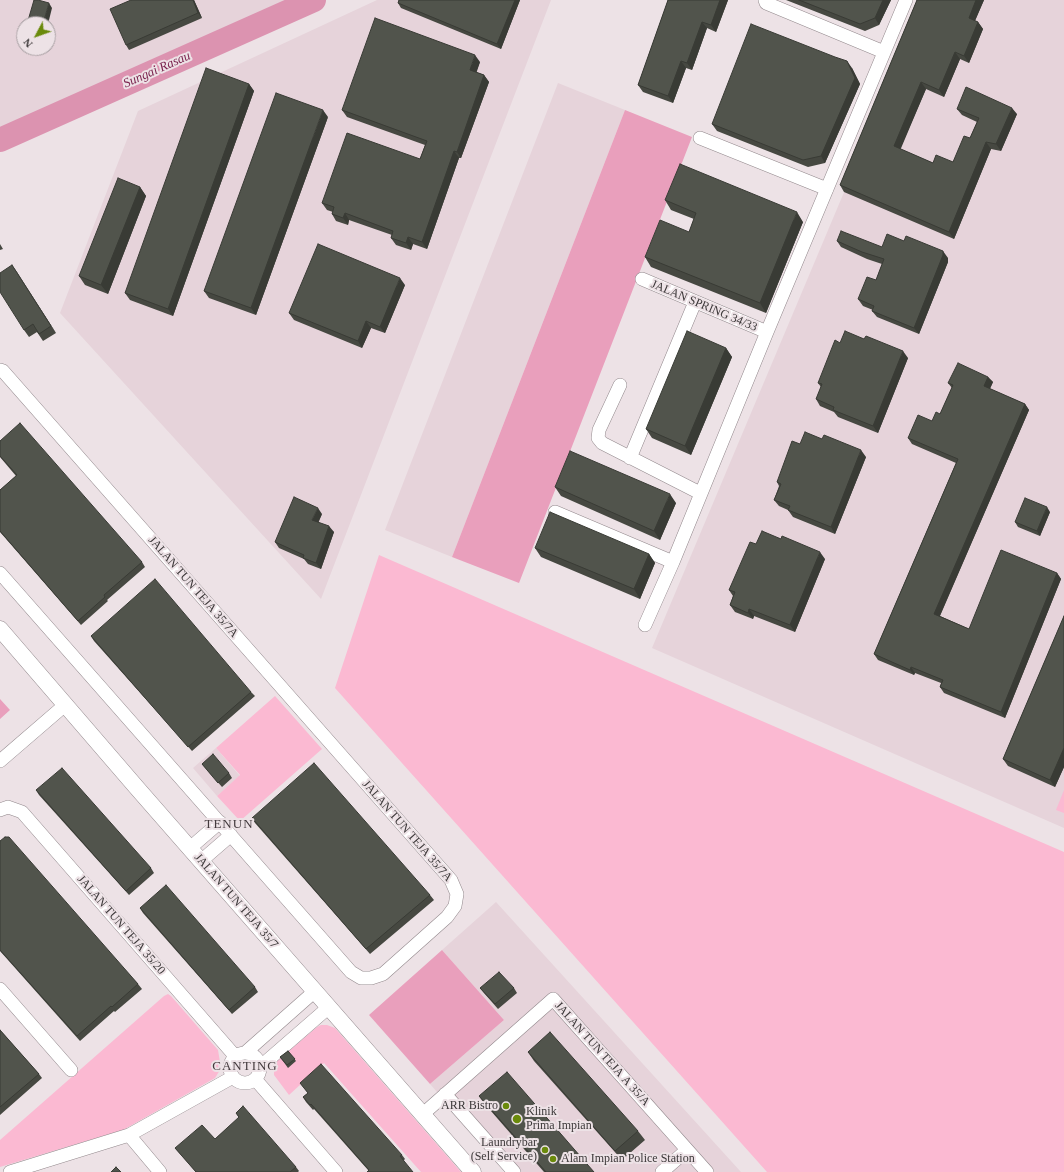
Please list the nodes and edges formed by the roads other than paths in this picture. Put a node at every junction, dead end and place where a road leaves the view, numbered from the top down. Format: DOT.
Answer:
graph roads {
  1 [pos="765,0"];
  2 [pos="906,0"];
  3 [pos="884,52"];
  4 [pos="700,138"];
  5 [pos="826,189"];
  6 [pos="642,279"];
  7 [pos="695,302"];
  8 [pos="767,332"];
  9 [pos="0,370"];
  10 [pos="620,385"];
  11 [pos="630,458"];
  12 [pos="700,493"];
  13 [pos="555,512"];
  14 [pos="673,562"];
  15 [pos="0,572"];
  16 [pos="645,625"];
  17 [pos="0,629"];
  18 [pos="65,704"];
  19 [pos="0,761"];
  20 [pos="0,810"];
  21 [pos="220,822"];
  22 [pos="231,835"];
  23 [pos="190,848"];
  24 [pos="201,861"];
  25 [pos="0,989"];
  26 [pos="315,992"];
  27 [pos="329,1007"];
  28 [pos="241,1054"];
  29 [pos="71,1070"];
  30 [pos="258,1073"];
  31 [pos="233,1077"];
  32 [pos="445,1094"];
  33 [pos="423,1114"];
  34 [pos="129,1135"];
  35 [pos="688,1150"];
  36 [pos="10,1172"];
  37 [pos="160,1172"];
  38 [pos="336,1172"];
  39 [pos="473,1172"];
  40 [pos="514,1172"];
  41 [pos="662,1172"];
  42 [pos="707,1172"];
  1 -- 3 [label="street"];
  2 -- 3 [label="street"];
  3 -- 5 [label="street"];
  4 -- 5 [label="street"];
  5 -- 8 [label="street"];
  6 -- 7 [label="street, JALAN SPRING 34/33"];
  7 -- 8 [label="street, JALAN SPRING 34/33"];
  7 -- 11 [label="street"];
  8 -- 12 [label="street"];
  9 -- 22 [label="street, JALAN TUN TEJA 35/7A"];
  10 -- 11 [label="street"];
  11 -- 12 [label="street"];
  12 -- 14 [label="street"];
  13 -- 14 [label="street"];
  14 -- 16 [label="street"];
  15 -- 21 [label="street, JALAN TUN TEJA 35/7A"];
  17 -- 18 [label="street, JALAN TUN TEJA 35/7"];
  18 -- 19 [label="street"];
  18 -- 23 [label="street, JALAN TUN TEJA 35/7"];
  20 -- 28 [label="street, JALAN TUN TEJA 35/20"];
  21 -- 22 [label="street, JALAN TUN TEJA 35/7A"];
  21 -- 23 [label="street"];
  22 -- 24 [label="street"];
  23 -- 24 [label="street, JALAN TUN TEJA 35/7"];
  24 -- 26 [label="street, JALAN TUN TEJA 35/7"];
  25 -- 29 [label="street"];
  26 -- 27 [label="street, JALAN TUN TEJA 35/7"];
  26 -- 28 [label="street"];
  27 -- 30 [label="street"];
  27 -- 33 [label="street, JALAN TUN TEJA 35/7"];
  28 -- 30 [label="street"];
  28 -- 31 [label="street"];
  30 -- 31 [label="street"];
  30 -- 38 [label="street"];
  31 -- 34 [label="street"];
  32 -- 33 [label="street, JALAN TUN TEJA A 35/A"];
  32 -- 35 [label="street, JALAN TUN TEJA A 35/A"];
  32 -- 40 [label="street"];
  33 -- 39 [label="street, JALAN TUN TEJA 35/7"];
  34 -- 36 [label="street"];
  34 -- 37 [label="street"];
  35 -- 41 [label="street"];
  35 -- 42 [label="street"];
}
